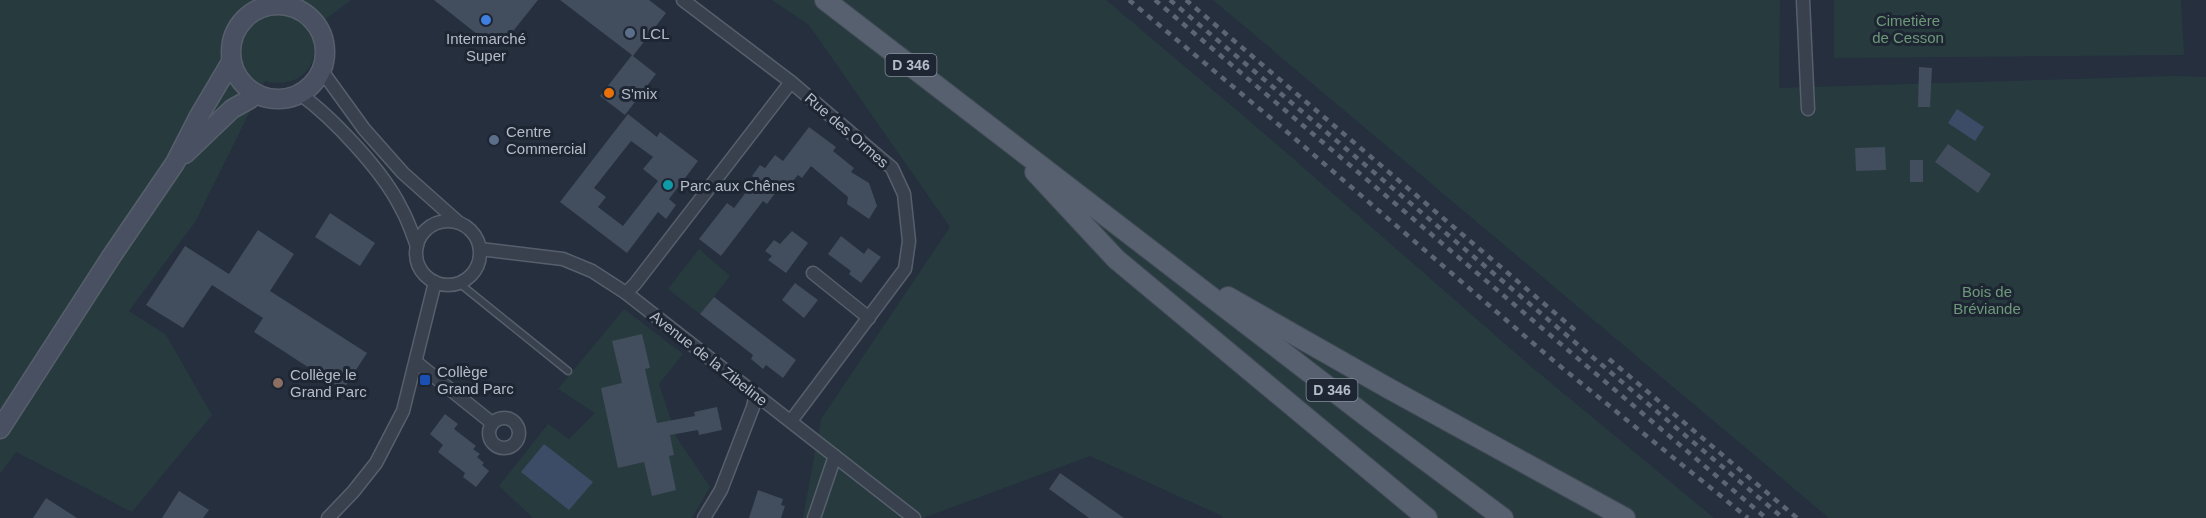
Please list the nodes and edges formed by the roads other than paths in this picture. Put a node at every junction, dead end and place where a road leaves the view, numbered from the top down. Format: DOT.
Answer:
graph roads {
  1 [pos="315,0"];
  2 [pos="683,0"];
  3 [pos="825,0"];
  4 [pos="1803,0"];
  5 [pos="272,2"];
  6 [pos="314,20"];
  7 [pos="231,62"];
  8 [pos="322,71"];
  9 [pos="791,82"];
  10 [pos="253,92"];
  11 [pos="300,94"];
  12 [pos="1808,109"];
  13 [pos="997,131"];
  14 [pos="175,163"];
  15 [pos="458,222"];
  16 [pos="417,246"];
  17 [pos="480,249"];
  18 [pos="1163,260"];
  19 [pos="813,273"];
  20 [pos="435,282"];
  21 [pos="459,283"];
  22 [pos="626,293"];
  23 [pos="869,318"];
  24 [pos="416,362"];
  25 [pos="568,371"];
  26 [pos="756,394"];
  27 [pos="790,421"];
  28 [pos="492,423"];
  29 [pos="0,429"];
  30 [pos="835,456"];
  31 [pos="328,518"];
  32 [pos="704,518"];
  33 [pos="814,518"];
  34 [pos="914,518"];
  35 [pos="1427,518"];
  36 [pos="1503,518"];
  37 [pos="1625,518"];
  1 -- 6 [label="main road"];
  2 -- 9 [label="street, Rue des Ormes"];
  3 -- 13 [label="main road, D 346"];
  4 -- 12 [label="street"];
  5 -- 6 [label="main road"];
  5 -- 7 [label="main road"];
  6 -- 8 [label="main road"];
  7 -- 10 [label="main road"];
  7 -- 14 [label="main road"];
  8 -- 11 [label="main road"];
  8 -- 15 [label="street"];
  9 -- 22 [label="street"];
  9 -- 23 [label="street, Rue des Ormes"];
  10 -- 11 [label="main road"];
  10 -- 14 [label="main road"];
  11 -- 16 [label="street"];
  13 -- 18 [label="main road, D 346"];
  13 -- 35 [label="main road"];
  14 -- 29 [label="main road"];
  15 -- 16 [label="street"];
  15 -- 17 [label="street"];
  16 -- 20 [label="street"];
  17 -- 21 [label="street"];
  17 -- 22 [label="street, Avenue de la Zibeline"];
  18 -- 36 [label="main road, D 346"];
  18 -- 37 [label="main road"];
  19 -- 23 [label="street"];
  20 -- 21 [label="street"];
  20 -- 24 [label="street"];
  21 -- 25 [label="lane"];
  22 -- 26 [label="street, Avenue de la Zibeline"];
  23 -- 27 [label="street, Rue des Ormes"];
  24 -- 28 [label="street"];
  24 -- 31 [label="street"];
  26 -- 27 [label="street, Avenue de la Zibeline"];
  26 -- 32 [label="street"];
  27 -- 30 [label="street, Avenue de la Zibeline"];
  30 -- 33 [label="street"];
  30 -- 34 [label="street, Avenue de la Zibeline"];
}
